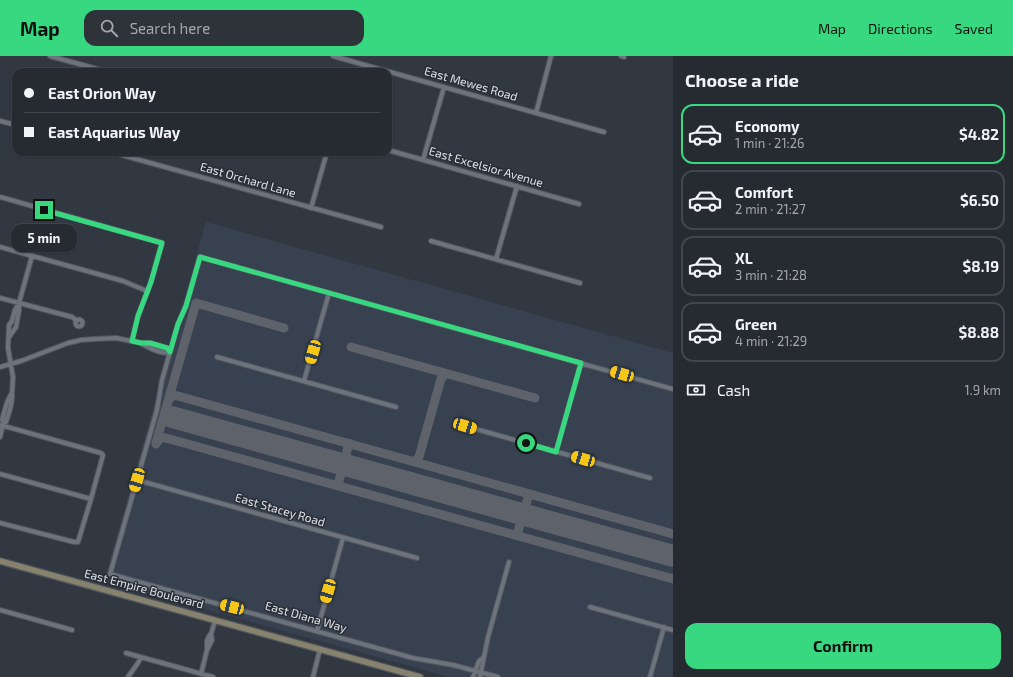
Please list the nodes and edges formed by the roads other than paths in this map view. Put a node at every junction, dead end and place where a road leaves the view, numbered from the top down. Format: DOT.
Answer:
graph roads {
  1 [pos="50,56"];
  2 [pos="333,56"];
  3 [pos="551,56"];
  4 [pos="58,57"];
  5 [pos="95,68"];
  6 [pos="382,68"];
  7 [pos="392,71"];
  8 [pos="444,87"];
  9 [pos="536,113"];
  10 [pos="0,121"];
  11 [pos="12,125"];
  12 [pos="604,132"];
  13 [pos="392,151"];
  14 [pos="133,156"];
  15 [pos="326,156"];
  16 [pos="423,160"];
  17 [pos="517,186"];
  18 [pos="0,197"];
  19 [pos="579,204"];
  20 [pos="311,208"];
  21 [pos="381,227"];
  22 [pos="431,241"];
  23 [pos="0,247"];
  24 [pos="32,256"];
  25 [pos="496,260"];
  26 [pos="580,283"];
  27 [pos="147,291"];
  28 [pos="329,293"];
  29 [pos="0,298"];
  30 [pos="19,303"];
  31 [pos="76,320"];
  32 [pos="132,341"];
  33 [pos="170,352"];
  34 [pos="216,357"];
  35 [pos="581,363"];
  36 [pos="11,364"];
  37 [pos="0,366"];
  38 [pos="304,381"];
  39 [pos="673,389"];
  40 [pos="396,407"];
  41 [pos="2,424"];
  42 [pos="465,426"];
  43 [pos="0,437"];
  44 [pos="556,452"];
  45 [pos="0,474"];
  46 [pos="650,478"];
  47 [pos="137,480"];
  48 [pos="91,499"];
  49 [pos="0,523"];
  50 [pos="344,538"];
  51 [pos="417,558"];
  52 [pos="0,561"];
  53 [pos="509,562"];
  54 [pos="590,607"];
  55 [pos="0,610"];
  56 [pos="215,620"];
  57 [pos="664,627"];
  58 [pos="72,630"];
  59 [pos="673,630"];
  60 [pos="317,631"];
  61 [pos="320,649"];
  62 [pos="126,653"];
  63 [pos="141,657"];
  64 [pos="484,657"];
  65 [pos="475,671"];
  66 [pos="201,674"];
  67 [pos="480,675"];
  68 [pos="128,677"];
  69 [pos="213,677"];
  70 [pos="313,677"];
  71 [pos="420,677"];
  72 [pos="474,677"];
  73 [pos="498,677"];
  74 [pos="650,677"];
  1 -- 4 [label="street"];
  2 -- 6 [label="street, East Mewes Road"];
  3 -- 9 [label="street"];
  4 -- 5 [label="street"];
  7 -- 8 [label="street, East Mewes Road"];
  8 -- 9 [label="street, East Mewes Road"];
  8 -- 16 [label="street"];
  9 -- 12 [label="street, East Mewes Road"];
  10 -- 11 [label="street"];
  13 -- 16 [label="street, East Excelsior Avenue"];
  14 -- 20 [label="street, East Orchard Lane"];
  15 -- 20 [label="street"];
  16 -- 17 [label="street, East Excelsior Avenue"];
  17 -- 19 [label="street, East Excelsior Avenue"];
  17 -- 25 [label="street"];
  18 -- 27 [label="street"];
  20 -- 21 [label="street, East Orchard Lane"];
  22 -- 25 [label="street"];
  23 -- 24 [label="street"];
  24 -- 27 [label="street"];
  24 -- 30 [label="street"];
  25 -- 26 [label="street"];
  27 -- 32 [label="street"];
  28 -- 33 [label="street"];
  28 -- 35 [label="street"];
  28 -- 38 [label="street"];
  29 -- 30 [label="street"];
  30 -- 31 [label="street"];
  30 -- 36 [label="street"];
  32 -- 33 [label="street"];
  32 -- 36 [label="street"];
  33 -- 47 [label="street"];
  34 -- 38 [label="street"];
  35 -- 39 [label="street"];
  35 -- 44 [label="street"];
  36 -- 37 [label="street"];
  36 -- 41 [label="street"];
  38 -- 40 [label="street"];
  41 -- 43 [label="street"];
  41 -- 48 [label="street"];
  42 -- 44 [label="street"];
  44 -- 46 [label="street"];
  45 -- 48 [label="street"];
  47 -- 50 [label="street, East Stacey Road"];
  47 -- 60 [label="street, East Diana Way"];
  48 -- 49 [label="street"];
  50 -- 51 [label="street, East Stacey Road"];
  50 -- 60 [label="street"];
  52 -- 56 [label="street, East Empire Boulevard"];
  53 -- 64 [label="street"];
  54 -- 57 [label="street"];
  55 -- 58 [label="street"];
  56 -- 61 [label="street, East Empire Boulevard"];
  56 -- 66 [label="street"];
  57 -- 59 [label="street"];
  57 -- 74 [label="street"];
  60 -- 65 [label="street, East Diana Way"];
  61 -- 70 [label="street"];
  61 -- 71 [label="street, East Empire Boulevard"];
  62 -- 63 [label="street"];
  63 -- 66 [label="street"];
  63 -- 68 [label="street"];
  64 -- 65 [label="street"];
  64 -- 67 [label="street"];
  65 -- 67 [label="street, East Diana Way"];
  65 -- 72 [label="street"];
  66 -- 69 [label="street"];
  67 -- 73 [label="street, East Diana Way"];
}
